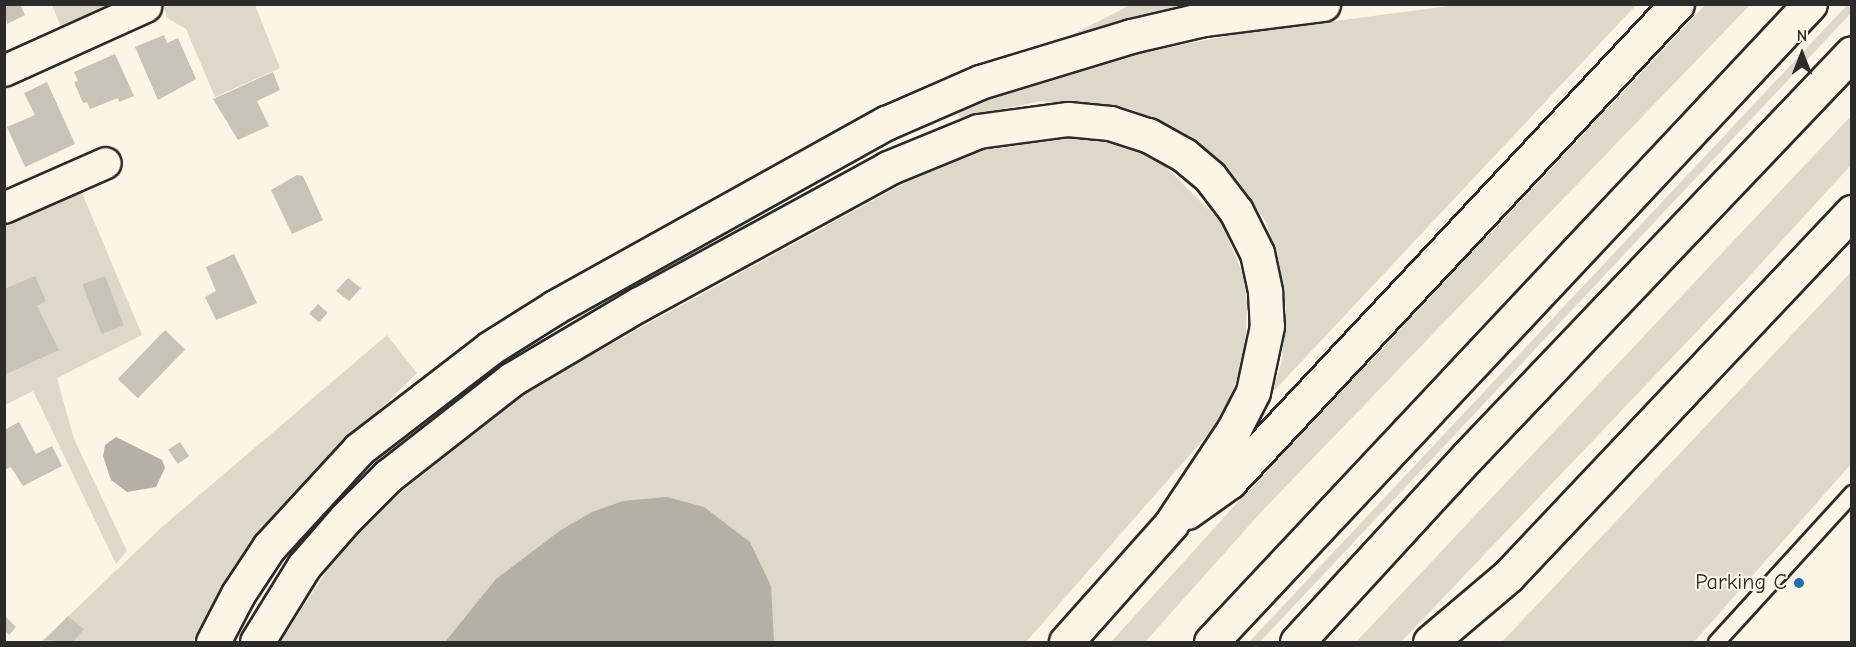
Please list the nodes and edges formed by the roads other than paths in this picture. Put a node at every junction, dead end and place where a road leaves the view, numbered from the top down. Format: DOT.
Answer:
graph roads {
  1 [pos="1323,4"];
  2 [pos="1677,4"];
  3 [pos="1810,4"];
  4 [pos="146,7"];
  5 [pos="1851,53"];
  6 [pos="4,71"];
  7 [pos="106,163"];
  8 [pos="4,208"];
  9 [pos="1851,212"];
  10 [pos="1851,493"];
  11 [pos="1171,524"];
  12 [pos="1508,576"];
  13 [pos="213,642"];
  14 [pos="257,642"];
  15 [pos="1066,642"];
  16 [pos="1211,642"];
  17 [pos="1297,642"];
  18 [pos="1430,642"];
  19 [pos="1462,642"];
  20 [pos="1716,642"];
  1 -- 13 [label="highway"];
  2 -- 11 [label="highway"];
  3 -- 16 [label="highway"];
  4 -- 6 [label="street"];
  5 -- 17 [label="highway"];
  7 -- 8 [label="street"];
  9 -- 12 [label="highway"];
  10 -- 20 [label="lane"];
  11 -- 14 [label="highway"];
  11 -- 15 [label="highway"];
  12 -- 18 [label="highway"];
  12 -- 19 [label="highway"];
}
